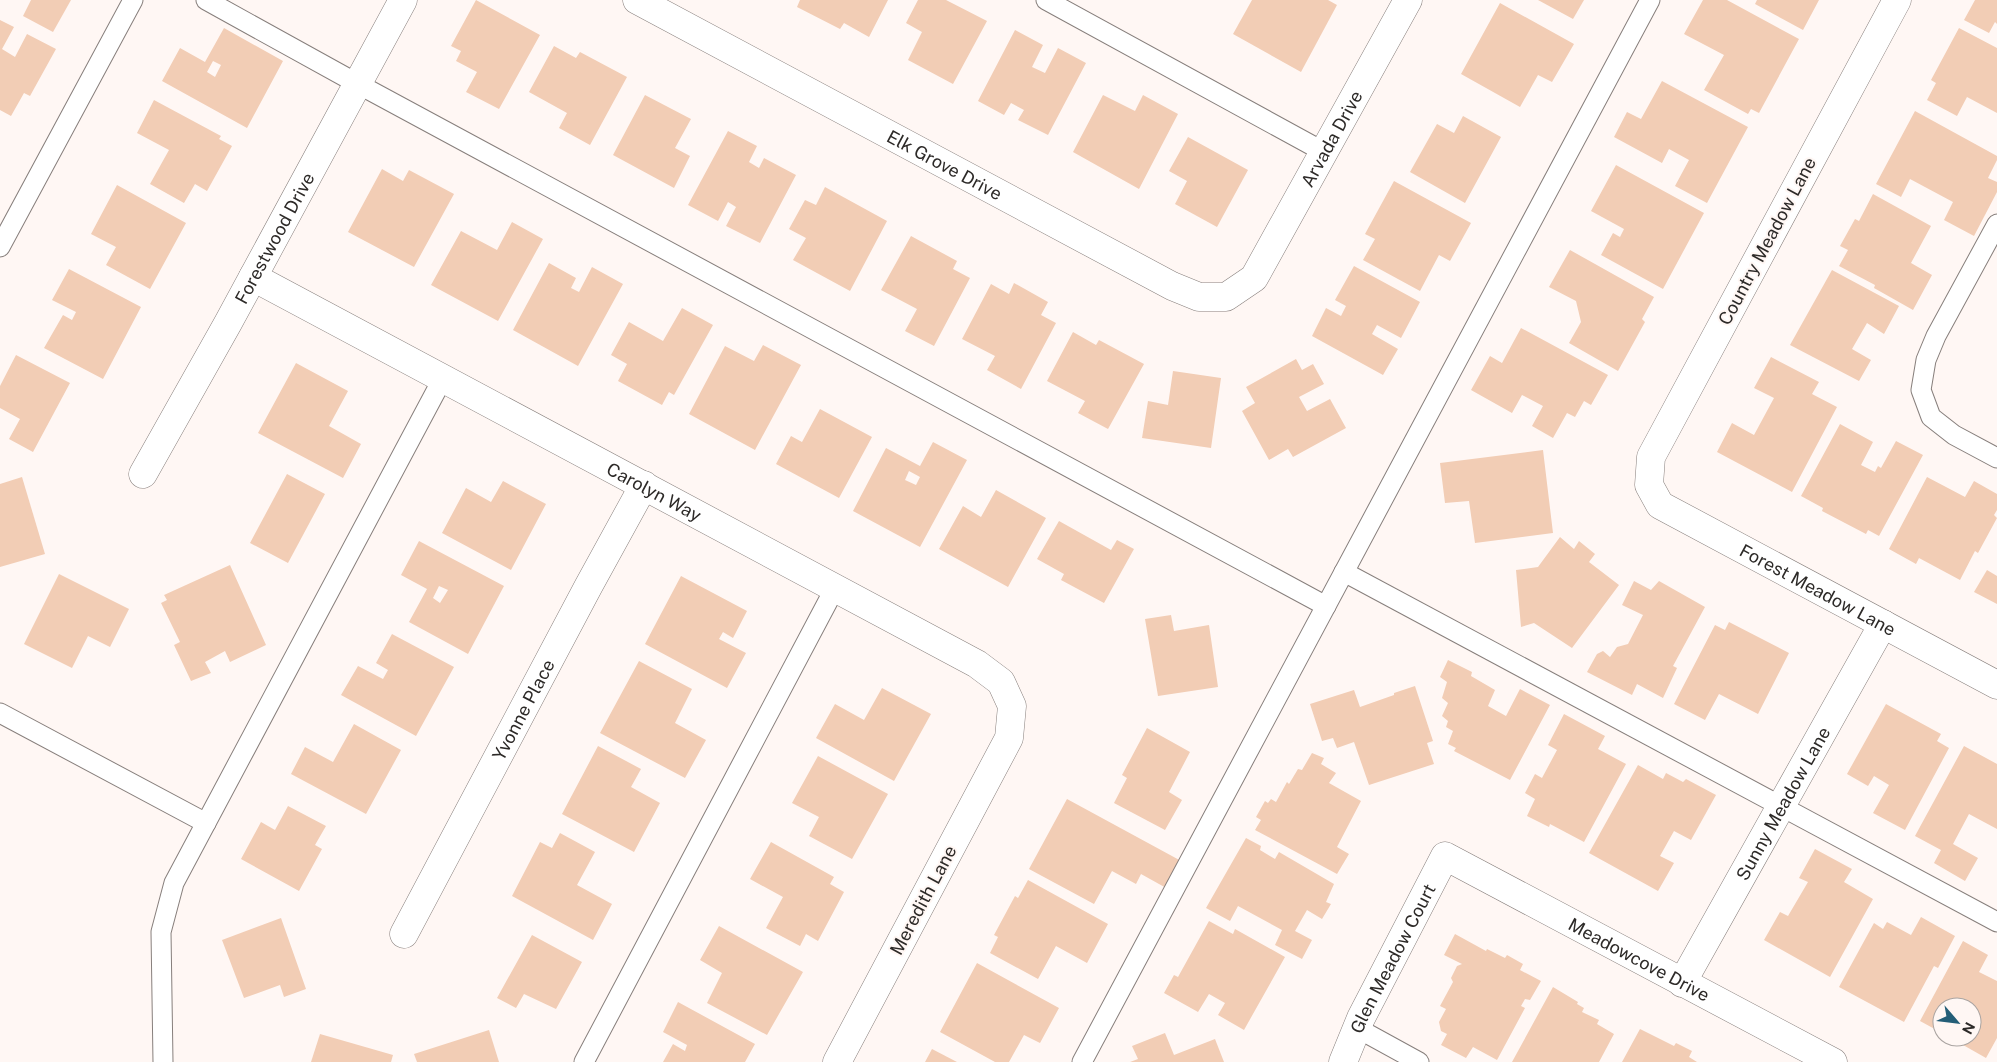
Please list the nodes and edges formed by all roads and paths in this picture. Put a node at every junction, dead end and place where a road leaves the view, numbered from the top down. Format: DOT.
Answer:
graph roads {
  1 [pos="133,0"];
  2 [pos="206,0"];
  3 [pos="403,0"];
  4 [pos="637,0"];
  5 [pos="1046,0"];
  6 [pos="1408,0"];
  7 [pos="1650,0"];
  8 [pos="1897,0"];
  9 [pos="358,84"];
  10 [pos="1324,152"];
  11 [pos="1997,224"];
  12 [pos="0,247"];
  13 [pos="253,277"];
  14 [pos="1254,278"];
  15 [pos="443,378"];
  16 [pos="1997,458"];
  17 [pos="143,474"];
  18 [pos="644,485"];
  19 [pos="1649,485"];
  20 [pos="1344,572"];
  21 [pos="835,588"];
  22 [pos="1326,606"];
  23 [pos="1883,624"];
  24 [pos="1997,684"];
  25 [pos="0,713"];
  26 [pos="1009,738"];
  27 [pos="1781,807"];
  28 [pos="206,823"];
  29 [pos="1445,856"];
  30 [pos="1997,922"];
  31 [pos="404,934"];
  32 [pos="1682,983"];
  33 [pos="1357,1028"];
  34 [pos="163,1062"];
  35 [pos="584,1062"];
  36 [pos="837,1062"];
  37 [pos="1082,1062"];
  38 [pos="1343,1062"];
  39 [pos="1419,1062"];
  40 [pos="1833,1062"];
  1 -- 12 [label="lane"];
  2 -- 9 [label="lane"];
  3 -- 9 [label="street, Forestwood Drive"];
  4 -- 14 [label="street, Elk Grove Drive"];
  5 -- 10 [label="lane"];
  6 -- 10 [label="street, Arvada Drive"];
  7 -- 20 [label="lane"];
  8 -- 19 [label="street, Country Meadow Lane"];
  9 -- 13 [label="street, Forestwood Drive"];
  9 -- 22 [label="lane"];
  10 -- 14 [label="street, Arvada Drive"];
  11 -- 16 [label="lane"];
  13 -- 15 [label="street, Carolyn Way"];
  13 -- 17 [label="street, Forestwood Drive"];
  15 -- 18 [label="street, Carolyn Way"];
  15 -- 28 [label="lane"];
  18 -- 21 [label="street, Carolyn Way"];
  18 -- 31 [label="street, Yvonne Place"];
  19 -- 23 [label="street, Forest Meadow Lane"];
  20 -- 22 [label="lane"];
  20 -- 27 [label="lane"];
  21 -- 26 [label="street, Carolyn Way"];
  21 -- 35 [label="lane"];
  22 -- 37 [label="lane"];
  23 -- 24 [label="street, Forest Meadow Lane"];
  23 -- 27 [label="street, Sunny Meadow Lane"];
  25 -- 28 [label="lane"];
  26 -- 36 [label="street, Meredith Lane"];
  27 -- 30 [label="lane"];
  27 -- 32 [label="street, Sunny Meadow Lane"];
  28 -- 34 [label="lane"];
  29 -- 32 [label="street, Meadowcove Drive"];
  29 -- 33 [label="street, Glen Meadow Court"];
  32 -- 40 [label="street, Meadowcove Drive"];
  33 -- 38 [label="street, Glen Meadow Court"];
  33 -- 39 [label="lane"];
}
